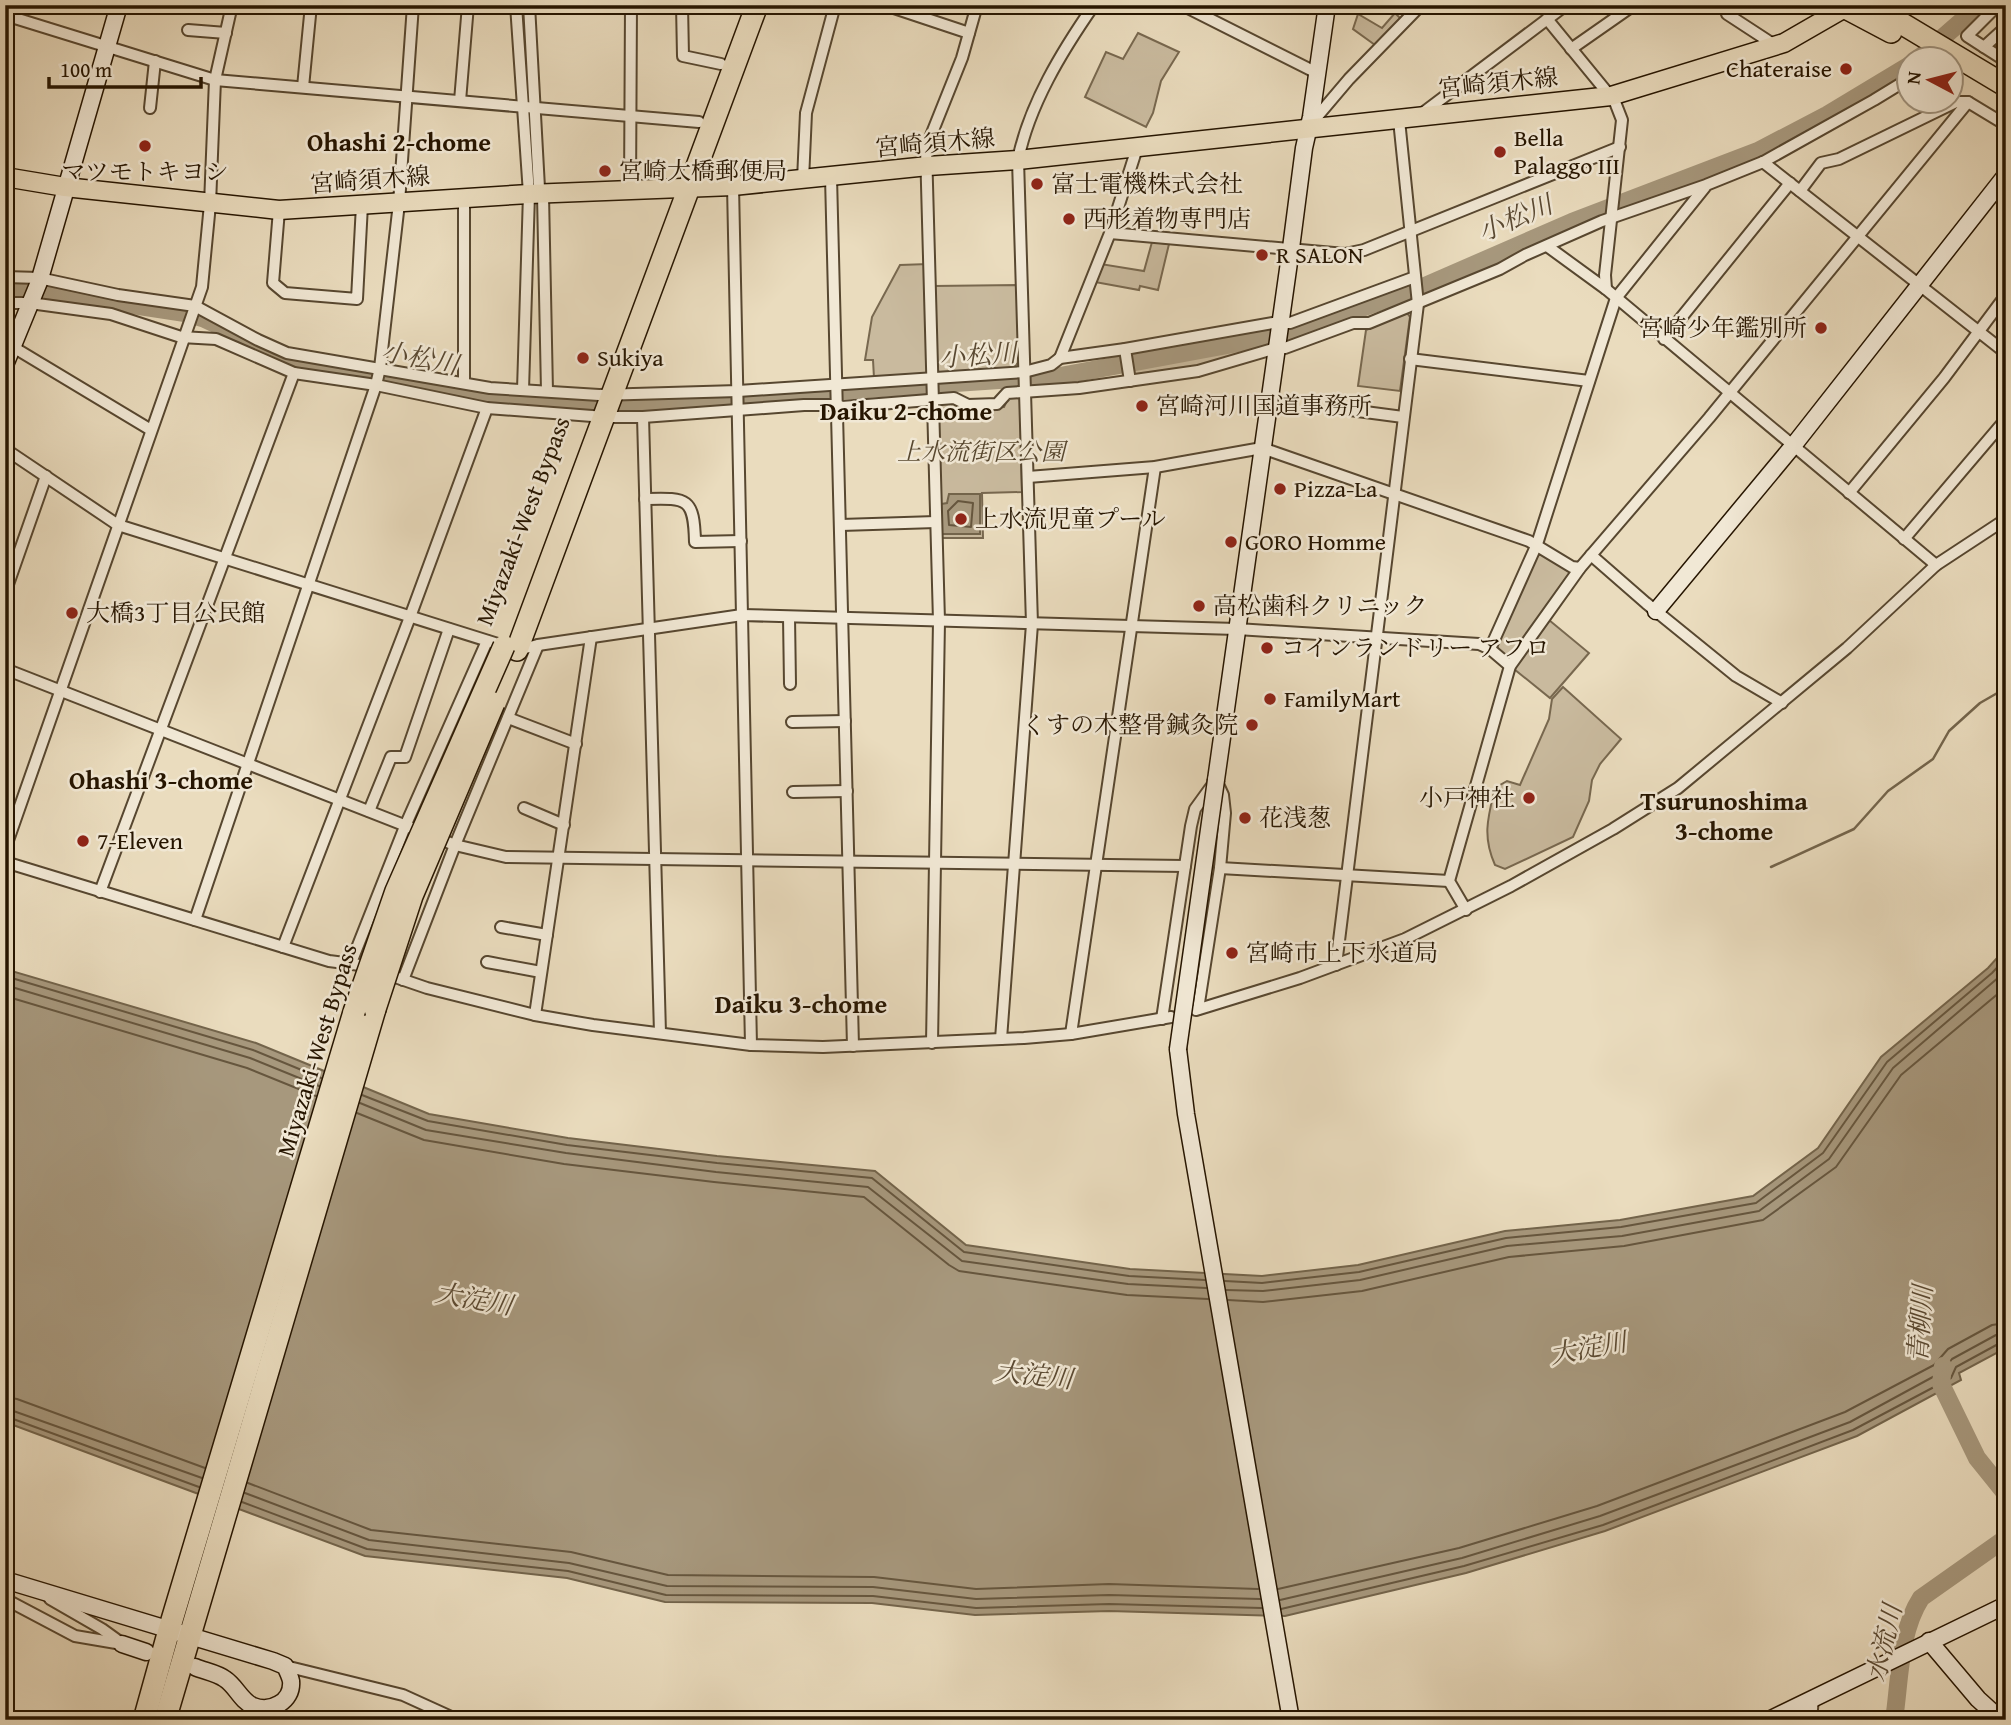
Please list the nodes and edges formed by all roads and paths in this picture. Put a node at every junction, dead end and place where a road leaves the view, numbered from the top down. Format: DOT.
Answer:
graph roads {
  1 [pos="119,5"];
  2 [pos="232,5"];
  3 [pos="311,5"];
  4 [pos="412,5"];
  5 [pos="468,5"];
  6 [pos="516,5"];
  7 [pos="529,5"];
  8 [pos="631,5"];
  9 [pos="682,5"];
  10 [pos="744,5"];
  11 [pos="757,5"];
  12 [pos="835,5"];
  13 [pos="885,5"];
  14 [pos="977,5"];
  15 [pos="1094,5"];
  16 [pos="1182,5"];
  17 [pos="1327,5"];
  18 [pos="1420,5"];
  19 [pos="1566,5"];
  20 [pos="1634,5"];
  21 [pos="1871,5"];
  22 [pos="1998,5"];
  23 [pos="1845,6"];
  24 [pos="1727,14"];
  25 [pos="5,15"];
  26 [pos="1547,19"];
  27 [pos="2006,27"];
  28 [pos="188,30"];
  29 [pos="226,33"];
  30 [pos="969,33"];
  31 [pos="1776,46"];
  32 [pos="1922,46"];
  33 [pos="1927,46"];
  34 [pos="106,47"];
  35 [pos="1984,47"];
  36 [pos="1571,49"];
  37 [pos="155,61"];
  38 [pos="2006,61"];
  39 [pos="722,64"];
  40 [pos="1966,67"];
  41 [pos="1318,73"];
  42 [pos="1966,74"];
  43 [pos="215,80"];
  44 [pos="1896,86"];
  45 [pos="2006,86"];
  46 [pos="303,87"];
  47 [pos="1611,96"];
  48 [pos="405,97"];
  49 [pos="460,101"];
  50 [pos="1966,101"];
  51 [pos="2006,101"];
  52 [pos="522,107"];
  53 [pos="150,108"];
  54 [pos="535,108"];
  55 [pos="631,116"];
  56 [pos="1419,116"];
  57 [pos="1927,116"];
  58 [pos="1954,116"];
  59 [pos="1399,120"];
  60 [pos="699,122"];
  61 [pos="2006,125"];
  62 [pos="1306,130"];
  63 [pos="1620,146"];
  64 [pos="1137,148"];
  65 [pos="1018,160"];
  66 [pos="1763,162"];
  67 [pos="928,166"];
  68 [pos="2006,175"];
  69 [pos="5,177"];
  70 [pos="831,177"];
  71 [pos="803,180"];
  72 [pos="1790,183"];
  73 [pos="1706,185"];
  74 [pos="733,186"];
  75 [pos="65,187"];
  76 [pos="682,189"];
  77 [pos="630,191"];
  78 [pos="1800,191"];
  79 [pos="536,194"];
  80 [pos="464,199"];
  81 [pos="399,203"];
  82 [pos="210,204"];
  83 [pos="362,205"];
  84 [pos="279,210"];
  85 [pos="1611,218"];
  86 [pos="1411,231"];
  87 [pos="1110,233"];
  88 [pos="1858,236"];
  89 [pos="1547,246"];
  90 [pos="1291,248"];
  91 [pos="5,277"];
  92 [pos="1415,278"];
  93 [pos="39,280"];
  94 [pos="1920,284"];
  95 [pos="1606,289"];
  96 [pos="2006,295"];
  97 [pos="1616,298"];
  98 [pos="31,301"];
  99 [pos="5,303"];
  100 [pos="1418,304"];
  101 [pos="195,306"];
  102 [pos="1279,325"];
  103 [pos="1979,332"];
  104 [pos="184,337"];
  105 [pos="1664,339"];
  106 [pos="12,347"];
  107 [pos="1276,348"];
  108 [pos="1125,349"];
  109 [pos="2006,353"];
  110 [pos="1060,358"];
  111 [pos="1410,359"];
  112 [pos="5,365"];
  113 [pos="380,368"];
  114 [pos="1024,372"];
  115 [pos="294,373"];
  116 [pos="934,377"];
  117 [pos="1130,381"];
  118 [pos="1588,381"];
  119 [pos="464,382"];
  120 [pos="837,383"];
  121 [pos="376,385"];
  122 [pos="523,390"];
  123 [pos="547,391"];
  124 [pos="738,391"];
  125 [pos="1025,391"];
  126 [pos="1728,394"];
  127 [pos="934,400"];
  128 [pos="602,405"];
  129 [pos="836,405"];
  130 [pos="487,408"];
  131 [pos="1350,410"];
  132 [pos="738,411"];
  133 [pos="643,417"];
  134 [pos="1403,417"];
  135 [pos="2006,419"];
  136 [pos="151,430"];
  137 [pos="1793,446"];
  138 [pos="1262,448"];
  139 [pos="5,449"];
  140 [pos="1155,467"];
  141 [pos="47,476"];
  142 [pos="1028,477"];
  143 [pos="1393,493"];
  144 [pos="1849,493"];
  145 [pos="645,499"];
  146 [pos="2006,519"];
  147 [pos="936,522"];
  148 [pos="118,524"];
  149 [pos="841,524"];
  150 [pos="1904,539"];
  151 [pos="740,541"];
  152 [pos="1537,544"];
  153 [pos="1591,555"];
  154 [pos="225,558"];
  155 [pos="1936,565"];
  156 [pos="1580,568"];
  157 [pos="309,583"];
  158 [pos="5,593"];
  159 [pos="1656,611"];
  160 [pos="742,615"];
  161 [pos="410,617"];
  162 [pos="789,617"];
  163 [pos="842,618"];
  164 [pos="939,621"];
  165 [pos="1032,624"];
  166 [pos="1132,626"];
  167 [pos="449,629"];
  168 [pos="650,629"];
  169 [pos="1237,629"];
  170 [pos="590,637"];
  171 [pos="1375,638"];
  172 [pos="511,646"];
  173 [pos="1490,649"];
  174 [pos="1510,666"];
  175 [pos="5,669"];
  176 [pos="790,684"];
  177 [pos="61,690"];
  178 [pos="1782,703"];
  179 [pos="508,718"];
  180 [pos="845,722"];
  181 [pos="792,723"];
  182 [pos="161,730"];
  183 [pos="576,744"];
  184 [pos="248,762"];
  185 [pos="1216,780"];
  186 [pos="847,791"];
  187 [pos="793,792"];
  188 [pos="338,799"];
  189 [pos="524,808"];
  190 [pos="369,811"];
  191 [pos="406,824"];
  192 [pos="564,825"];
  193 [pos="455,845"];
  194 [pos="5,849"];
  195 [pos="559,858"];
  196 [pos="656,859"];
  197 [pos="747,860"];
  198 [pos="5,862"];
  199 [pos="850,862"];
  200 [pos="934,863"];
  201 [pos="1014,864"];
  202 [pos="1097,864"];
  203 [pos="1185,866"];
  204 [pos="1220,868"];
  205 [pos="1346,876"];
  206 [pos="1449,881"];
  207 [pos="100,892"];
  208 [pos="1466,910"];
  209 [pos="195,920"];
  210 [pos="500,927"];
  211 [pos="547,935"];
  212 [pos="283,947"];
  213 [pos="487,962"];
  214 [pos="351,963"];
  215 [pos="1336,965"];
  216 [pos="541,972"];
  217 [pos="403,980"];
  218 [pos="535,1015"];
  219 [pos="660,1034"];
  220 [pos="1071,1034"];
  221 [pos="1001,1039"];
  222 [pos="932,1043"];
  223 [pos="751,1045"];
  224 [pos="853,1046"];
  225 [pos="5,1580"];
  226 [pos="28,1587"];
  227 [pos="5,1599"];
  228 [pos="2006,1605"];
  229 [pos="172,1620"];
  230 [pos="193,1626"];
  231 [pos="1925,1643"];
  232 [pos="122,1644"];
  233 [pos="146,1652"];
  234 [pos="285,1665"];
  235 [pos="195,1667"];
  236 [pos="1813,1698"];
  237 [pos="144,1720"];
  238 [pos="164,1720"];
  239 [pos="458,1720"];
  240 [pos="1291,1720"];
  241 [pos="1769,1720"];
  242 [pos="1811,1720"];
  243 [pos="2001,1720"];
  1 -- 34 [label="street"];
  2 -- 29 [label="street"];
  3 -- 46 [label="street"];
  4 -- 48 [label="street"];
  5 -- 49 [label="street"];
  6 -- 52 [label="street"];
  7 -- 54 [label="street"];
  8 -- 55 [label="street"];
  9 -- 39 [label="street"];
  10 -- 39 [label="highway"];
  11 -- 76 [label="highway"];
  12 -- 71 [label="street"];
  13 -- 30 [label="street"];
  14 -- 30 [label="street"];
  15 -- 65 [label="street"];
  16 -- 41 [label="street"];
  17 -- 41 [label="street"];
  18 -- 62 [label="street"];
  19 -- 26 [label="street"];
  20 -- 36 [label="street"];
  21 -- 33 [label="highway"];
  22 -- 35 [label="street"];
  23 -- 31 [label="main road, 宮崎須木線"];
  23 -- 32 [label="highway"];
  24 -- 31 [label="street"];
  25 -- 34 [label="street"];
  26 -- 36 [label="street"];
  26 -- 56 [label="street"];
  27 -- 35 [label="street"];
  28 -- 29 [label="street"];
  29 -- 43 [label="street"];
  30 -- 67 [label="street"];
  31 -- 47 [label="main road, 宮崎須木線"];
  34 -- 37 [label="street"];
  34 -- 75 [label="street"];
  35 -- 38 [label="street"];
  36 -- 47 [label="street"];
  37 -- 43 [label="street"];
  37 -- 53 [label="street"];
  39 -- 60 [label="highway"];
  40 -- 45 [label="highway"];
  41 -- 62 [label="street"];
  42 -- 51 [label="highway"];
  43 -- 46 [label="street"];
  43 -- 82 [label="street"];
  44 -- 66 [label="street"];
  46 -- 48 [label="street"];
  47 -- 56 [label="main road, 宮崎須木線"];
  47 -- 63 [label="street"];
  48 -- 49 [label="street"];
  48 -- 81 [label="street"];
  49 -- 52 [label="street"];
  50 -- 61 [label="street"];
  52 -- 54 [label="street"];
  52 -- 79 [label="street"];
  54 -- 55 [label="street"];
  54 -- 79 [label="street"];
  55 -- 60 [label="street"];
  55 -- 77 [label="street"];
  56 -- 59 [label="main road, 宮崎須木線"];
  57 -- 78 [label="street"];
  58 -- 88 [label="street"];
  59 -- 62 [label="main road, 宮崎須木線"];
  59 -- 86 [label="street"];
  60 -- 76 [label="highway"];
  62 -- 64 [label="main road, 宮崎須木線"];
  62 -- 90 [label="street"];
  63 -- 85 [label="street"];
  63 -- 86 [label="street"];
  64 -- 65 [label="main road, 宮崎須木線"];
  64 -- 87 [label="street"];
  65 -- 67 [label="main road, 宮崎須木線"];
  65 -- 114 [label="street"];
  66 -- 72 [label="street"];
  66 -- 73 [label="street"];
  67 -- 70 [label="main road, 宮崎須木線"];
  67 -- 116 [label="street"];
  68 -- 94 [label="street"];
  69 -- 75 [label="main road, 宮崎須木線"];
  70 -- 71 [label="main road, 宮崎須木線"];
  70 -- 120 [label="street"];
  71 -- 74 [label="main road, 宮崎須木線"];
  72 -- 78 [label="street"];
  72 -- 105 [label="street"];
  73 -- 85 [label="street"];
  73 -- 97 [label="street"];
  74 -- 76 [label="main road, 宮崎須木線"];
  74 -- 124 [label="street"];
  75 -- 82 [label="main road, 宮崎須木線"];
  75 -- 93 [label="street"];
  76 -- 77 [label="main road, 宮崎須木線"];
  76 -- 128 [label="highway, Miyazaki-West Bypass"];
  77 -- 79 [label="main road, 宮崎須木線"];
  78 -- 88 [label="street"];
  79 -- 80 [label="main road, 宮崎須木線"];
  79 -- 122 [label="street"];
  79 -- 123 [label="street"];
  80 -- 81 [label="main road, 宮崎須木線"];
  80 -- 119 [label="street"];
  81 -- 83 [label="main road, 宮崎須木線"];
  81 -- 113 [label="street"];
  82 -- 84 [label="main road, 宮崎須木線"];
  82 -- 101 [label="street"];
  83 -- 84 [label="main road, 宮崎須木線"];
  83 -- 84 [label="street"];
  85 -- 89 [label="street"];
  85 -- 95 [label="street"];
  86 -- 90 [label="street"];
  86 -- 92 [label="street"];
  87 -- 90 [label="street"];
  87 -- 110 [label="street"];
  88 -- 94 [label="street"];
  88 -- 126 [label="street"];
  89 -- 95 [label="street"];
  89 -- 100 [label="street"];
  90 -- 102 [label="street"];
  91 -- 93 [label="street"];
  92 -- 100 [label="street"];
  92 -- 102 [label="street"];
  93 -- 98 [label="street"];
  93 -- 101 [label="street"];
  94 -- 103 [label="street"];
  94 -- 137 [label="street"];
  95 -- 97 [label="street"];
  96 -- 103 [label="street"];
  97 -- 105 [label="street"];
  97 -- 118 [label="street"];
  98 -- 99 [label="street"];
  98 -- 104 [label="street"];
  98 -- 106 [label="street"];
  100 -- 107 [label="street"];
  100 -- 111 [label="street"];
  101 -- 104 [label="street"];
  101 -- 113 [label="street"];
  102 -- 107 [label="street"];
  102 -- 108 [label="street"];
  103 -- 109 [label="street"];
  103 -- 144 [label="street"];
  104 -- 115 [label="street"];
  104 -- 136 [label="street"];
  105 -- 126 [label="street"];
  106 -- 112 [label="street"];
  106 -- 136 [label="street"];
  107 -- 117 [label="street"];
  107 -- 138 [label="street"];
  108 -- 110 [label="street"];
  108 -- 117 [label="street"];
  110 -- 114 [label="street"];
  111 -- 118 [label="street"];
  111 -- 134 [label="street"];
  113 -- 119 [label="street"];
  113 -- 121 [label="street"];
  114 -- 116 [label="street"];
  114 -- 125 [label="street"];
  115 -- 121 [label="street"];
  115 -- 154 [label="street"];
  116 -- 120 [label="street"];
  116 -- 127 [label="street"];
  117 -- 125 [label="street"];
  118 -- 152 [label="street"];
  119 -- 122 [label="street"];
  120 -- 124 [label="street"];
  120 -- 129 [label="street"];
  121 -- 130 [label="street"];
  121 -- 157 [label="street"];
  122 -- 123 [label="street"];
  123 -- 128 [label="street"];
  124 -- 128 [label="street"];
  124 -- 132 [label="street"];
  125 -- 127 [label="street"];
  125 -- 142 [label="street"];
  126 -- 137 [label="street"];
  126 -- 153 [label="street"];
  127 -- 129 [label="street"];
  127 -- 147 [label="street"];
  128 -- 130 [label="street"];
  128 -- 133 [label="street"];
  128 -- 172 [label="highway, Miyazaki-West Bypass"];
  129 -- 132 [label="street"];
  129 -- 149 [label="street"];
  130 -- 161 [label="street"];
  131 -- 134 [label="street"];
  132 -- 133 [label="street"];
  132 -- 151 [label="street"];
  133 -- 145 [label="street"];
  134 -- 143 [label="street"];
  135 -- 150 [label="street"];
  136 -- 148 [label="street"];
  137 -- 144 [label="street"];
  137 -- 159 [label="street"];
  138 -- 140 [label="street"];
  138 -- 143 [label="street"];
  138 -- 169 [label="street"];
  139 -- 141 [label="street"];
  140 -- 142 [label="street"];
  140 -- 166 [label="street"];
  141 -- 148 [label="street"];
  141 -- 158 [label="street"];
  142 -- 165 [label="street"];
  143 -- 152 [label="street"];
  143 -- 171 [label="street"];
  144 -- 150 [label="street"];
  145 -- 151 [label="street"];
  145 -- 168 [label="street"];
  146 -- 155 [label="street"];
  147 -- 149 [label="street"];
  147 -- 164 [label="street"];
  148 -- 154 [label="street"];
  148 -- 177 [label="street"];
  149 -- 163 [label="street"];
  150 -- 155 [label="street"];
  151 -- 160 [label="street"];
  152 -- 156 [label="street"];
  152 -- 173 [label="street"];
  153 -- 156 [label="street"];
  153 -- 159 [label="street"];
  154 -- 157 [label="street"];
  154 -- 182 [label="street"];
  155 -- 178 [label="street"];
  156 -- 174 [label="street"];
  157 -- 161 [label="street"];
  157 -- 184 [label="street"];
  159 -- 178 [label="street"];
  160 -- 162 [label="street"];
  160 -- 168 [label="street"];
  160 -- 197 [label="street"];
  161 -- 167 [label="street"];
  161 -- 188 [label="street"];
  162 -- 163 [label="street"];
  162 -- 176 [label="street"];
  163 -- 164 [label="street"];
  163 -- 180 [label="street"];
  164 -- 165 [label="street"];
  164 -- 200 [label="street"];
  165 -- 166 [label="street"];
  165 -- 201 [label="street"];
  166 -- 169 [label="street"];
  166 -- 202 [label="street"];
  167 -- 172 [label="street"];
  167 -- 190 [label="street"];
  168 -- 170 [label="street"];
  168 -- 196 [label="street"];
  169 -- 171 [label="street"];
  169 -- 185 [label="street"];
  170 -- 172 [label="street"];
  170 -- 183 [label="street"];
  171 -- 173 [label="street"];
  171 -- 205 [label="street"];
  172 -- 179 [label="street"];
  172 -- 191 [label="street"];
  172 -- 229 [label="highway, Miyazaki-West Bypass, bridge"];
  172 -- 230 [label="highway, Miyazaki-West Bypass, bridge"];
  173 -- 174 [label="street"];
  174 -- 206 [label="street"];
  175 -- 177 [label="street"];
  177 -- 182 [label="street"];
  177 -- 194 [label="street"];
  178 -- 208 [label="street"];
  179 -- 183 [label="street"];
  179 -- 193 [label="street"];
  180 -- 181 [label="street"];
  180 -- 186 [label="street"];
  182 -- 184 [label="street"];
  182 -- 207 [label="street"];
  183 -- 192 [label="street"];
  184 -- 188 [label="street"];
  184 -- 209 [label="street"];
  185 -- 203 [label="street"];
  185 -- 204 [label="street"];
  185 -- 240 [label="street, bridge"];
  186 -- 187 [label="street"];
  186 -- 199 [label="street"];
  188 -- 190 [label="street"];
  188 -- 212 [label="street"];
  189 -- 192 [label="street"];
  190 -- 191 [label="street"];
  191 -- 193 [label="street"];
  191 -- 214 [label="street"];
  192 -- 195 [label="street"];
  193 -- 195 [label="street"];
  193 -- 217 [label="street"];
  195 -- 196 [label="street"];
  195 -- 211 [label="street"];
  196 -- 197 [label="street"];
  196 -- 219 [label="street"];
  197 -- 199 [label="street"];
  197 -- 223 [label="street"];
  198 -- 207 [label="street"];
  199 -- 200 [label="street"];
  199 -- 224 [label="street"];
  200 -- 201 [label="street"];
  200 -- 222 [label="street"];
  201 -- 202 [label="street"];
  201 -- 221 [label="street"];
  202 -- 203 [label="street"];
  202 -- 220 [label="street"];
  203 -- 220 [label="street"];
  204 -- 205 [label="street"];
  204 -- 215 [label="street"];
  205 -- 206 [label="street"];
  205 -- 215 [label="street"];
  206 -- 208 [label="street"];
  207 -- 209 [label="street"];
  208 -- 215 [label="street"];
  209 -- 212 [label="street"];
  210 -- 211 [label="street"];
  211 -- 216 [label="street"];
  212 -- 214 [label="street"];
  213 -- 216 [label="street"];
  214 -- 217 [label="street"];
  216 -- 218 [label="street"];
  217 -- 218 [label="street"];
  218 -- 219 [label="street"];
  219 -- 223 [label="street"];
  220 -- 221 [label="street"];
  221 -- 222 [label="street"];
  222 -- 224 [label="street"];
  223 -- 224 [label="street"];
  225 -- 226 [label="street"];
  226 -- 229 [label="street"];
  226 -- 232 [label="street"];
  227 -- 232 [label="street"];
  228 -- 231 [label="street"];
  229 -- 230 [label="street"];
  229 -- 237 [label="highway, Miyazaki-West Bypass"];
  230 -- 234 [label="street"];
  230 -- 238 [label="highway, Miyazaki-West Bypass"];
  231 -- 236 [label="street"];
  231 -- 243 [label="street"];
  232 -- 233 [label="street"];
  234 -- 235 [label="street"];
  234 -- 239 [label="street"];
  236 -- 241 [label="street"];
  236 -- 242 [label="street"];
}
